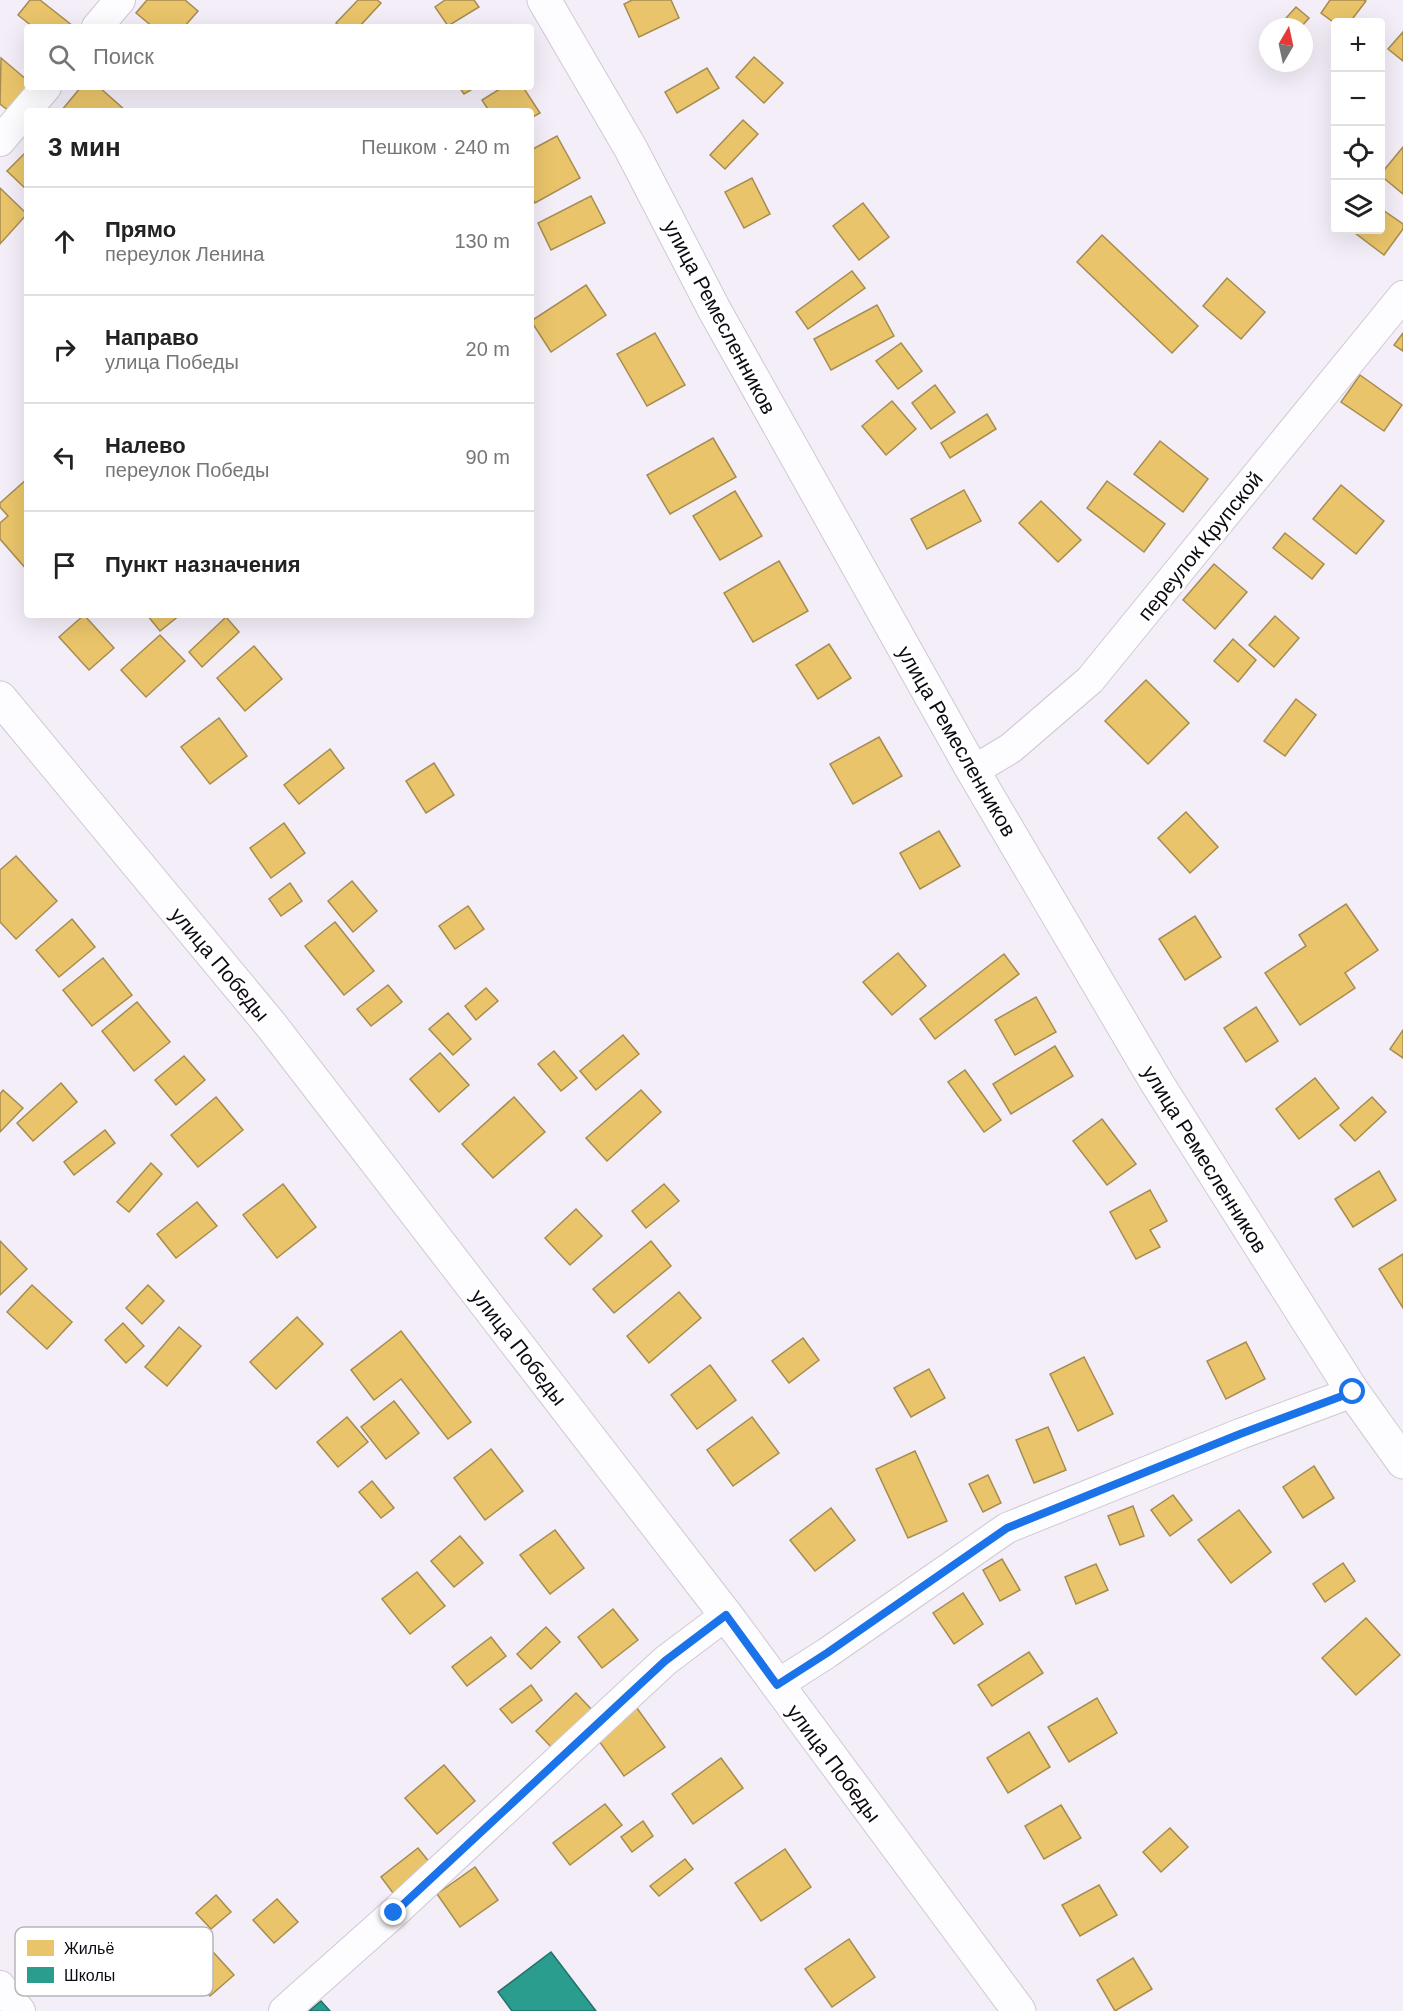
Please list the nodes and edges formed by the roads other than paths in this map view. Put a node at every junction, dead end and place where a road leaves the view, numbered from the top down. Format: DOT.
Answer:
graph roads {
  1 [pos="120,0"];
  2 [pos="544,0"];
  3 [pos="100,24"];
  4 [pos="43,90"];
  5 [pos="28,108"];
  6 [pos="24,113"];
  7 [pos="0,141"];
  8 [pos="1403,296"];
  9 [pos="0,698"];
  10 [pos="973,771"];
  11 [pos="1353,1392"];
  12 [pos="1403,1462"];
  13 [pos="726,1615"];
  14 [pos="777,1685"];
  15 [pos="0,1986"];
  16 [pos="20,2011"];
  17 [pos="284,2011"];
  18 [pos="1019,2011"];
  1 -- 3 [label="street"];
  2 -- 10 [label="street, улица Ремесленников"];
  4 -- 5 [label="street"];
  6 -- 7 [label="street"];
  8 -- 10 [label="street, переулок Крупской"];
  9 -- 13 [label="street, улица Победы"];
  10 -- 11 [label="street, улица Ремесленников"];
  11 -- 12 [label="street, улица Ремесленников"];
  11 -- 14 [label="street"];
  13 -- 14 [label="street, улица Победы"];
  13 -- 17 [label="street"];
  14 -- 18 [label="street, улица Победы"];
  15 -- 16 [label="street"];
}
